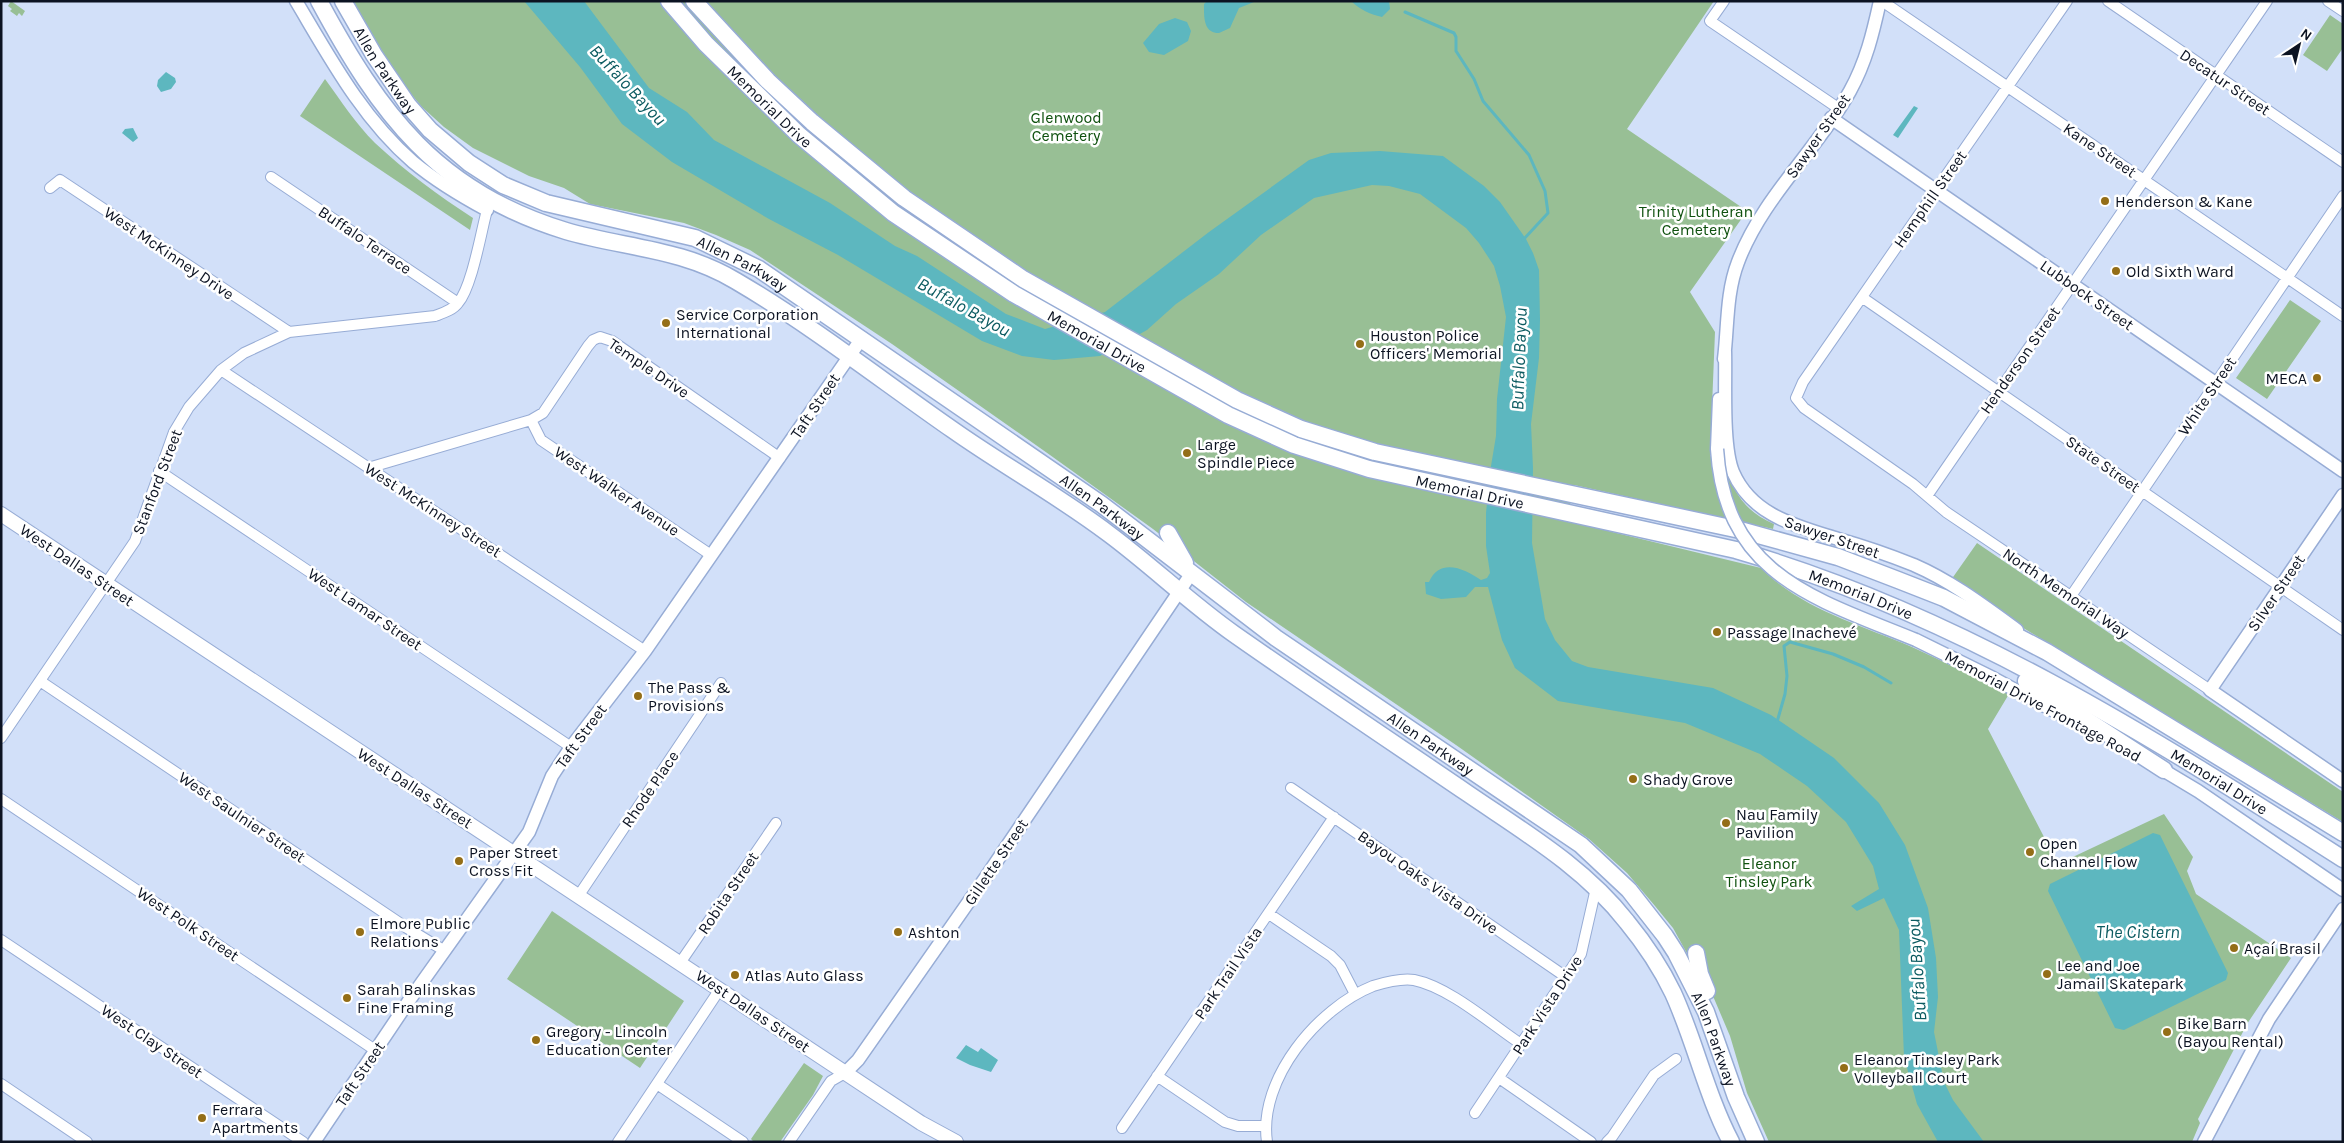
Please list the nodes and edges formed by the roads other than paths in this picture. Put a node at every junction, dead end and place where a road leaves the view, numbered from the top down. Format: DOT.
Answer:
graph roads {
  1 [pos="296,1"];
  2 [pos="343,1"];
  3 [pos="669,1"];
  4 [pos="694,1"];
  5 [pos="1724,1"];
  6 [pos="1881,1"];
  7 [pos="2067,1"];
  8 [pos="2108,1"];
  9 [pos="2267,1"];
  10 [pos="2328,1"];
  11 [pos="319,2"];
  12 [pos="2343,11"];
  13 [pos="2216,75"];
  14 [pos="2008,88"];
  15 [pos="1835,113"];
  16 [pos="2343,162"];
  17 [pos="271,177"];
  18 [pos="2144,180"];
  19 [pos="50,188"];
  20 [pos="1935,191"];
  21 [pos="2343,196"];
  22 [pos="487,210"];
  23 [pos="564,230"];
  24 [pos="2287,278"];
  25 [pos="2072,285"];
  26 [pos="1863,298"];
  27 [pos="458,303"];
  28 [pos="2343,316"];
  29 [pos="289,332"];
  30 [pos="862,338"];
  31 [pos="1725,351"];
  32 [pos="849,357"];
  33 [pos="220,370"];
  34 [pos="2215,384"];
  35 [pos="1998,392"];
  36 [pos="1796,398"];
  37 [pos="531,420"];
  38 [pos="780,458"];
  39 [pos="368,468"];
  40 [pos="159,471"];
  41 [pos="2343,471"];
  42 [pos="2142,491"];
  43 [pos="2343,495"];
  44 [pos="1927,496"];
  45 [pos="3,518"];
  46 [pos="1168,533"];
  47 [pos="711,555"];
  48 [pos="1191,574"];
  49 [pos="107,585"];
  50 [pos="2280,587"];
  51 [pos="1180,592"];
  52 [pos="2071,596"];
  53 [pos="2343,630"];
  54 [pos="1965,638"];
  55 [pos="1916,640"];
  56 [pos="645,651"];
  57 [pos="2047,652"];
  58 [pos="40,681"];
  59 [pos="721,683"];
  60 [pos="2210,690"];
  61 [pos="1,738"];
  62 [pos="571,747"];
  63 [pos="2164,770"];
  64 [pos="2343,781"];
  65 [pos="1291,788"];
  66 [pos="1,798"];
  67 [pos="1334,817"];
  68 [pos="776,823"];
  69 [pos="2343,833"];
  70 [pos="514,853"];
  71 [pos="2343,859"];
  72 [pos="1596,888"];
  73 [pos="2343,890"];
  74 [pos="579,895"];
  75 [pos="2343,909"];
  76 [pos="1269,914"];
  77 [pos="1,940"];
  78 [pos="445,951"];
  79 [pos="1696,953"];
  80 [pos="680,963"];
  81 [pos="1566,977"];
  82 [pos="720,989"];
  83 [pos="1355,994"];
  84 [pos="1521,1044"];
  85 [pos="376,1050"];
  86 [pos="1676,1059"];
  87 [pos="845,1073"];
  88 [pos="1728,1075"];
  89 [pos="1157,1076"];
  90 [pos="1499,1078"];
  91 [pos="1,1084"];
  92 [pos="657,1084"];
  93 [pos="1475,1113"];
  94 [pos="1264,1126"];
  95 [pos="1122,1128"];
  96 [pos="953,1141"];
  97 [pos="87,1142"];
  98 [pos="303,1142"];
  99 [pos="314,1142"];
  100 [pos="618,1142"];
  101 [pos="743,1142"];
  102 [pos="789,1142"];
  103 [pos="1267,1142"];
  104 [pos="1591,1142"];
  105 [pos="1607,1142"];
  106 [pos="1731,1142"];
  107 [pos="1756,1142"];
  108 [pos="2204,1142"];
  1 -- 22 [label="street"];
  2 -- 30 [label="main road, Allen Parkway"];
  3 -- 54 [label="main road, Memorial Drive"];
  4 -- 57 [label="main road, Memorial Drive"];
  5 -- 15 [label="street, Lubbock Street"];
  6 -- 14 [label="street, Kane Street"];
  6 -- 15 [label="street, Sawyer Street"];
  7 -- 14 [label="street, Hemphill Street"];
  8 -- 13 [label="street, Decatur Street"];
  9 -- 13 [label="street, Henderson Street"];
  10 -- 12 [label="street"];
  11 -- 23 [label="main road, Allen Parkway"];
  13 -- 16 [label="street, Decatur Street"];
  13 -- 18 [label="street, Henderson Street"];
  14 -- 18 [label="street, Kane Street"];
  14 -- 20 [label="street, Hemphill Street"];
  15 -- 20 [label="street, Lubbock Street"];
  15 -- 31 [label="street, Sawyer Street"];
  17 -- 27 [label="street, Buffalo Terrace"];
  18 -- 24 [label="street, Kane Street"];
  18 -- 25 [label="street, Henderson Street"];
  19 -- 29 [label="street, West McKinney Drive"];
  20 -- 25 [label="street, Lubbock Street"];
  20 -- 26 [label="street, Hemphill Street"];
  21 -- 24 [label="street, White Street"];
  22 -- 23 [label="main road"];
  22 -- 27 [label="street"];
  23 -- 32 [label="main road, Allen Parkway"];
  24 -- 28 [label="street, Kane Street"];
  24 -- 34 [label="street, White Street"];
  25 -- 34 [label="street, Lubbock Street"];
  25 -- 35 [label="street, Henderson Street"];
  26 -- 35 [label="street, State Street"];
  26 -- 36 [label="street, Hemphill Street"];
  27 -- 29 [label="street, Stanford Street"];
  29 -- 33 [label="street, Stanford Street"];
  30 -- 32 [label="street, Taft Street"];
  30 -- 48 [label="main road, Allen Parkway"];
  31 -- 55 [label="street, Sawyer Street, bridge"];
  31 -- 57 [label="street, Sawyer Street"];
  32 -- 38 [label="street, Taft Street"];
  32 -- 51 [label="main road, Allen Parkway"];
  33 -- 39 [label="street, West McKinney Street"];
  33 -- 40 [label="street, Stanford Street"];
  34 -- 41 [label="street, Lubbock Street"];
  34 -- 42 [label="street, White Street"];
  35 -- 42 [label="street, State Street"];
  35 -- 44 [label="street, Henderson Street"];
  36 -- 44 [label="street, North Memorial Way"];
  37 -- 38 [label="street, Temple Drive"];
  37 -- 39 [label="street, Temple Drive"];
  37 -- 47 [label="street, West Walker Avenue"];
  38 -- 47 [label="street, Taft Street"];
  39 -- 56 [label="street, West McKinney Street"];
  40 -- 49 [label="street, Stanford Street"];
  40 -- 62 [label="street, West Lamar Street"];
  42 -- 50 [label="street, State Street"];
  42 -- 52 [label="street, White Street"];
  43 -- 50 [label="street, Silver Street"];
  44 -- 52 [label="street, North Memorial Way"];
  45 -- 49 [label="main road, West Dallas Street"];
  46 -- 48 [label="main road"];
  47 -- 56 [label="street, Taft Street"];
  48 -- 51 [label="street, Gillette Street"];
  48 -- 88 [label="main road, Allen Parkway"];
  49 -- 58 [label="street, Stanford Street"];
  49 -- 70 [label="main road, West Dallas Street"];
  50 -- 53 [label="street, State Street"];
  50 -- 60 [label="street, Silver Street"];
  51 -- 72 [label="main road, Allen Parkway"];
  51 -- 87 [label="street, Gillette Street"];
  52 -- 60 [label="street, North Memorial Way"];
  54 -- 63 [label="main road"];
  54 -- 71 [label="main road, Memorial Drive"];
  55 -- 63 [label="street, Memorial Drive Frontage Road"];
  56 -- 62 [label="street, Taft Street"];
  57 -- 69 [label="main road, Memorial Drive"];
  58 -- 61 [label="street, Stanford Street"];
  58 -- 78 [label="street, West Saulnier Street"];
  59 -- 74 [label="street, Rhode Place"];
  60 -- 64 [label="street, North Memorial Way"];
  62 -- 70 [label="street, Taft Street"];
  63 -- 73 [label="street, Memorial Drive Frontage Road"];
  65 -- 67 [label="street, Bayou Oaks Vista Drive"];
  66 -- 85 [label="street, West Polk Street"];
  67 -- 76 [label="street, Park Trail Vista"];
  67 -- 81 [label="street, Bayou Oaks Vista Drive"];
  68 -- 80 [label="street, Robita Street"];
  70 -- 74 [label="main road, West Dallas Street"];
  70 -- 78 [label="street, Taft Street"];
  72 -- 81 [label="street, Park Vista Drive"];
  72 -- 106 [label="main road, Allen Parkway"];
  74 -- 80 [label="main road, West Dallas Street"];
  75 -- 108 [label="street"];
  76 -- 83 [label="street"];
  76 -- 89 [label="street, Park Trail Vista"];
  77 -- 98 [label="street, West Clay Street"];
  78 -- 85 [label="street, Taft Street"];
  79 -- 88 [label="main road"];
  80 -- 82 [label="main road, West Dallas Street"];
  81 -- 84 [label="street, Park Vista Drive"];
  82 -- 87 [label="main road, West Dallas Street"];
  82 -- 92 [label="street"];
  83 -- 84 [label="street"];
  83 -- 94 [label="street"];
  84 -- 90 [label="street, Park Vista Drive"];
  85 -- 99 [label="street, Taft Street"];
  86 -- 105 [label="street"];
  87 -- 96 [label="main road, West Dallas Street"];
  87 -- 102 [label="street, Gillette Street"];
  88 -- 107 [label="main road, Allen Parkway"];
  89 -- 94 [label="street"];
  89 -- 95 [label="street, Park Trail Vista"];
  90 -- 93 [label="street, Park Vista Drive"];
  90 -- 104 [label="street"];
  91 -- 97 [label="street"];
  92 -- 100 [label="street"];
  92 -- 101 [label="street"];
  94 -- 103 [label="street"];
}
